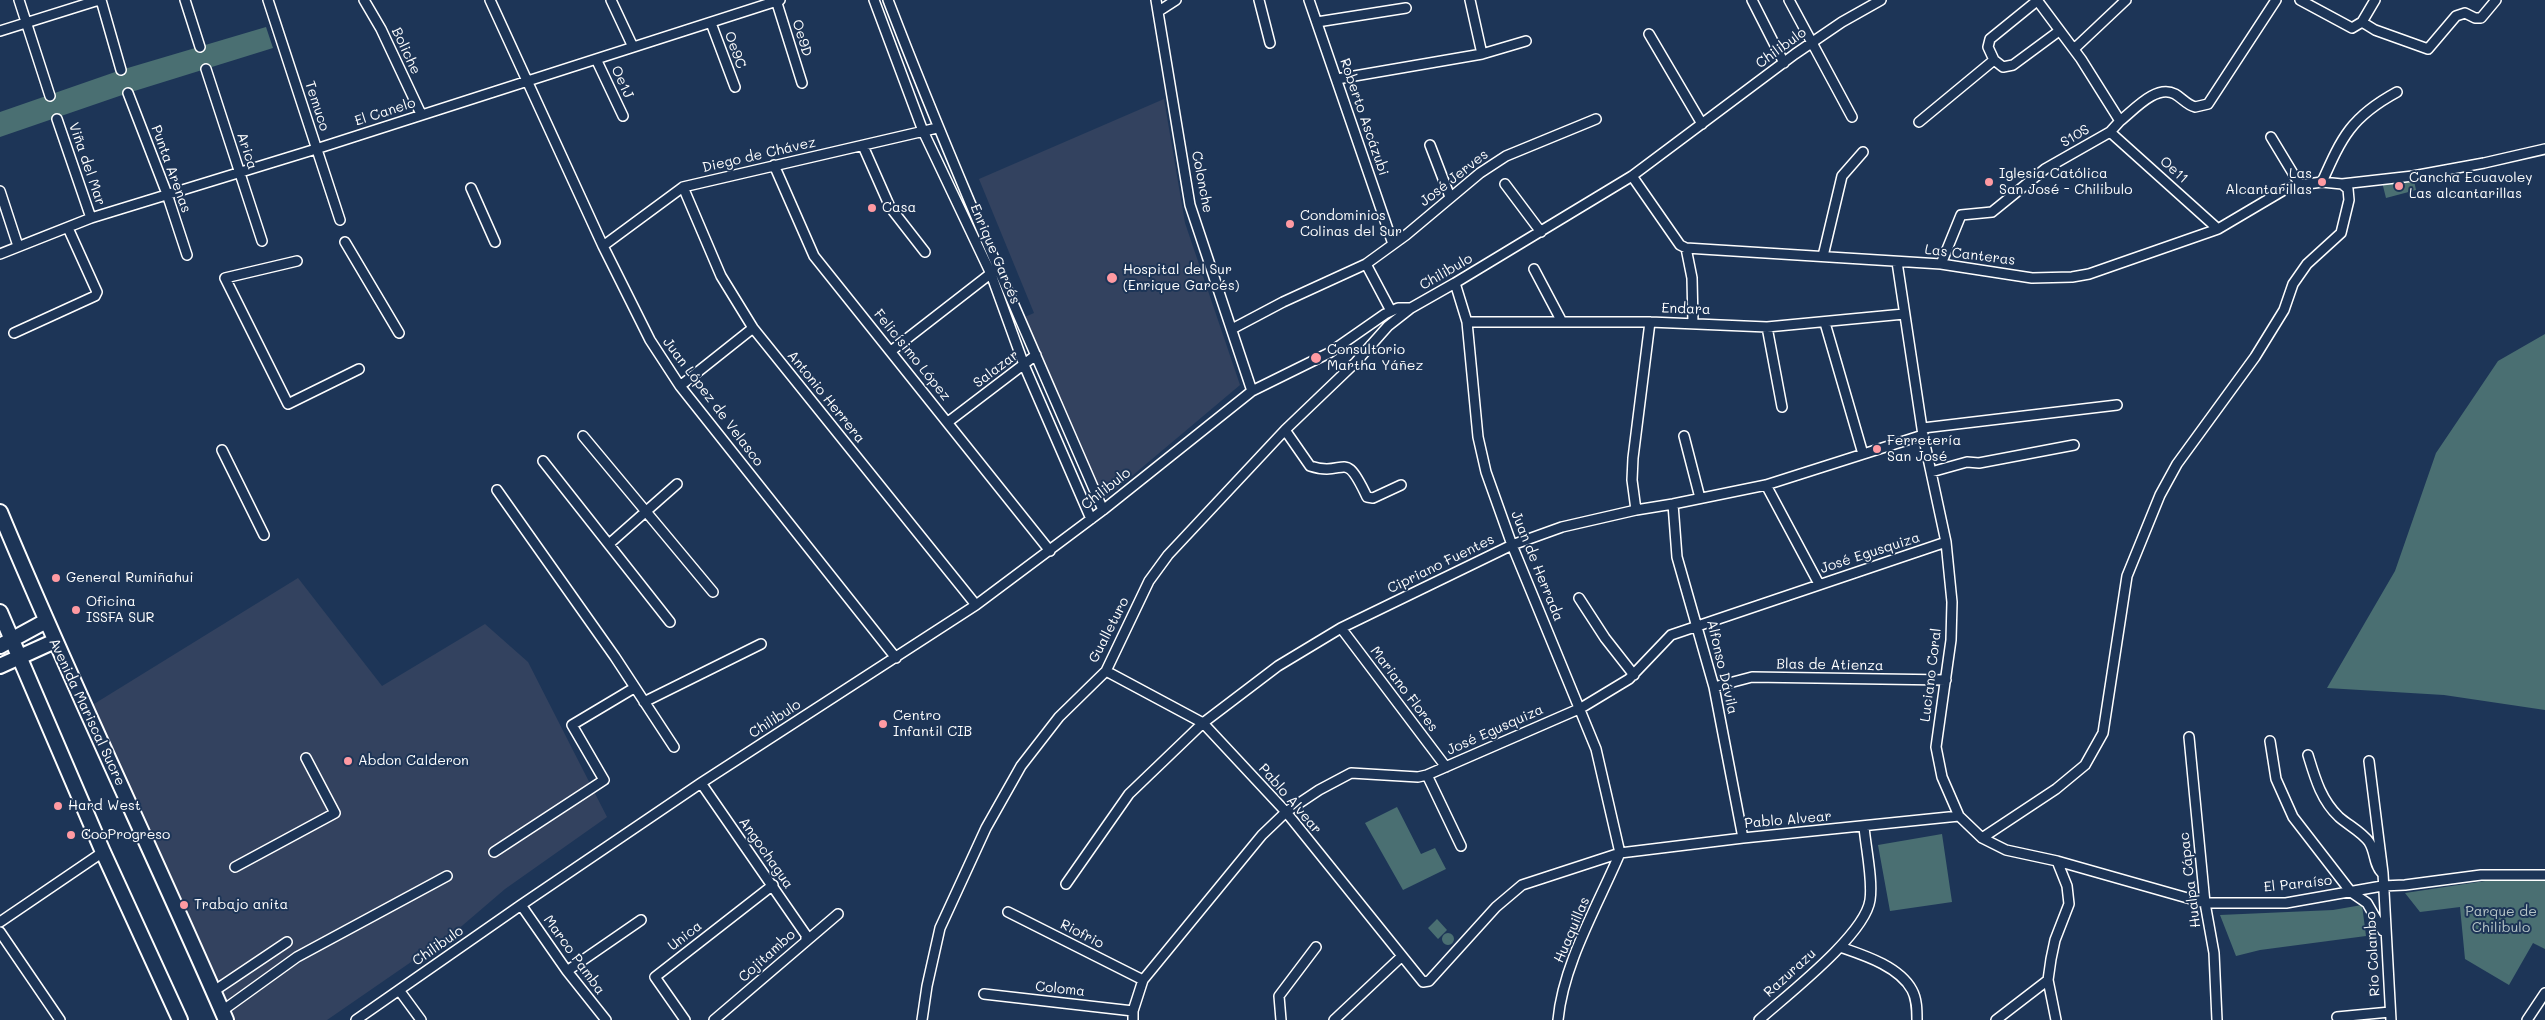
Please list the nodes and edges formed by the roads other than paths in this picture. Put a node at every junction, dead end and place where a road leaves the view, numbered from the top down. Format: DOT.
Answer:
graph roads {
  1 [pos="19,0"];
  2 [pos="100,0"];
  3 [pos="185,0"];
  4 [pos="268,0"];
  5 [pos="364,0"];
  6 [pos="490,0"];
  7 [pos="611,0"];
  8 [pos="777,0"];
  9 [pos="874,0"];
  10 [pos="888,0"];
  11 [pos="1156,0"];
  12 [pos="1176,0"];
  13 [pos="1259,0"];
  14 [pos="1309,0"];
  15 [pos="1752,0"];
  16 [pos="1789,0"];
  17 [pos="1881,0"];
  18 [pos="2037,0"];
  19 [pos="2126,0"];
  20 [pos="2276,0"];
  21 [pos="2300,0"];
  22 [pos="2375,0"];
  23 [pos="2496,0"];
  24 [pos="1473,1"];
  25 [pos="1406,8"];
  26 [pos="1160,11"];
  27 [pos="26,22"];
  28 [pos="1317,22"];
  29 [pos="2362,22"];
  30 [pos="711,23"];
  31 [pos="0,31"];
  32 [pos="2059,31"];
  33 [pos="1649,34"];
  34 [pos="1526,41"];
  35 [pos="1812,42"];
  36 [pos="1270,43"];
  37 [pos="200,47"];
  38 [pos="633,47"];
  39 [pos="2074,49"];
  40 [pos="1482,54"];
  41 [pos="596,59"];
  42 [pos="1994,60"];
  43 [pos="1784,63"];
  44 [pos="206,68"];
  45 [pos="121,70"];
  46 [pos="1337,78"];
  47 [pos="528,80"];
  48 [pos="802,83"];
  49 [pos="734,87"];
  50 [pos="2397,92"];
  51 [pos="128,93"];
  52 [pos="50,96"];
  53 [pos="421,114"];
  54 [pos="623,116"];
  55 [pos="1852,117"];
  56 [pos="57,118"];
  57 [pos="1596,119"];
  58 [pos="2120,121"];
  59 [pos="1919,122"];
  60 [pos="1702,124"];
  61 [pos="938,128"];
  62 [pos="923,131"];
  63 [pos="2110,132"];
  64 [pos="2271,137"];
  65 [pos="1430,145"];
  66 [pos="862,146"];
  67 [pos="316,149"];
  68 [pos="2545,149"];
  69 [pos="1863,152"];
  70 [pos="774,165"];
  71 [pos="240,172"];
  72 [pos="1632,176"];
  73 [pos="2322,182"];
  74 [pos="1505,184"];
  75 [pos="2342,184"];
  76 [pos="2300,185"];
  77 [pos="683,187"];
  78 [pos="471,188"];
  79 [pos="0,191"];
  80 [pos="167,194"];
  81 [pos="1450,197"];
  82 [pos="91,218"];
  83 [pos="340,220"];
  84 [pos="68,228"];
  85 [pos="2218,229"];
  86 [pos="1541,232"];
  87 [pos="262,241"];
  88 [pos="345,242"];
  89 [pos="495,242"];
  90 [pos="1393,244"];
  91 [pos="18,246"];
  92 [pos="603,246"];
  93 [pos="1686,248"];
  94 [pos="925,252"];
  95 [pos="0,254"];
  96 [pos="187,255"];
  97 [pos="1822,256"];
  98 [pos="297,261"];
  99 [pos="1897,262"];
  100 [pos="1366,264"];
  101 [pos="1941,264"];
  102 [pos="998,268"];
  103 [pos="1534,269"];
  104 [pos="991,274"];
  105 [pos="1455,283"];
  106 [pos="1411,308"];
  107 [pos="1391,312"];
  108 [pos="1904,314"];
  109 [pos="1562,320"];
  110 [pos="1467,322"];
  111 [pos="1650,322"];
  112 [pos="1693,323"];
  113 [pos="1825,323"];
  114 [pos="1767,327"];
  115 [pos="753,328"];
  116 [pos="1232,329"];
  117 [pos="14,333"];
  118 [pos="399,333"];
  119 [pos="891,351"];
  120 [pos="1036,355"];
  121 [pos="1024,365"];
  122 [pos="359,370"];
  123 [pos="680,386"];
  124 [pos="1252,391"];
  125 [pos="2117,405"];
  126 [pos="1782,407"];
  127 [pos="948,422"];
  128 [pos="1285,430"];
  129 [pos="1923,432"];
  130 [pos="583,436"];
  131 [pos="1684,436"];
  132 [pos="2074,445"];
  133 [pos="222,450"];
  134 [pos="1864,454"];
  135 [pos="543,461"];
  136 [pos="1931,472"];
  137 [pos="677,484"];
  138 [pos="1401,485"];
  139 [pos="1766,485"];
  140 [pos="497,490"];
  141 [pos="1700,498"];
  142 [pos="1674,504"];
  143 [pos="1103,510"];
  144 [pos="1636,510"];
  145 [pos="0,512"];
  146 [pos="1091,518"];
  147 [pos="264,535"];
  148 [pos="1946,542"];
  149 [pos="609,544"];
  150 [pos="1512,545"];
  151 [pos="1050,551"];
  152 [pos="1819,584"];
  153 [pos="713,592"];
  154 [pos="1578,598"];
  155 [pos="976,605"];
  156 [pos="0,612"];
  157 [pos="46,621"];
  158 [pos="670,622"];
  159 [pos="1698,624"];
  160 [pos="1341,628"];
  161 [pos="55,641"];
  162 [pos="6,643"];
  163 [pos="761,644"];
  164 [pos="20,657"];
  165 [pos="896,658"];
  166 [pos="0,666"];
  167 [pos="1106,671"];
  168 [pos="1634,675"];
  169 [pos="1946,680"];
  170 [pos="1714,687"];
  171 [pos="634,688"];
  172 [pos="644,702"];
  173 [pos="1581,708"];
  174 [pos="1203,723"];
  175 [pos="2189,738"];
  176 [pos="2270,741"];
  177 [pos="674,747"];
  178 [pos="2308,755"];
  179 [pos="306,758"];
  180 [pos="2369,761"];
  181 [pos="1446,767"];
  182 [pos="1427,775"];
  183 [pos="701,783"];
  184 [pos="1286,812"];
  185 [pos="1960,816"];
  186 [pos="1864,827"];
  187 [pos="1743,838"];
  188 [pos="1982,838"];
  189 [pos="1461,846"];
  190 [pos="103,852"];
  191 [pos="494,852"];
  192 [pos="1620,853"];
  193 [pos="2057,861"];
  194 [pos="235,867"];
  195 [pos="2382,873"];
  196 [pos="2545,875"];
  197 [pos="447,876"];
  198 [pos="1066,884"];
  199 [pos="773,885"];
  200 [pos="2382,886"];
  201 [pos="2351,892"];
  202 [pos="2205,902"];
  203 [pos="521,905"];
  204 [pos="1008,912"];
  205 [pos="838,914"];
  206 [pos="641,920"];
  207 [pos="0,922"];
  208 [pos="0,932"];
  209 [pos="2386,935"];
  210 [pos="806,939"];
  211 [pos="288,942"];
  212 [pos="1840,946"];
  213 [pos="1316,947"];
  214 [pos="1401,957"];
  215 [pos="566,971"];
  216 [pos="1142,980"];
  217 [pos="2048,980"];
  218 [pos="399,990"];
  219 [pos="214,992"];
  220 [pos="2545,993"];
  221 [pos="984,994"];
  222 [pos="224,1015"];
  223 [pos="1133,1016"];
  224 [pos="2390,1016"];
  225 [pos="2337,1017"];
  226 [pos="60,1020"];
  227 [pos="180,1020"];
  228 [pos="356,1020"];
  229 [pos="421,1020"];
  230 [pos="606,1020"];
  231 [pos="684,1020"];
  232 [pos="714,1020"];
  233 [pos="922,1020"];
  234 [pos="1281,1020"];
  235 [pos="1334,1020"];
  236 [pos="1558,1020"];
  237 [pos="1759,1020"];
  238 [pos="1917,1020"];
  239 [pos="1996,1020"];
  240 [pos="2056,1020"];
  241 [pos="2217,1020"];
  242 [pos="2527,1020"];
  1 -- 27 [label="street"];
  2 -- 27 [label="street"];
  2 -- 45 [label="street"];
  3 -- 37 [label="street"];
  4 -- 67 [label="street, Temuco"];
  5 -- 53 [label="street, Boliche"];
  6 -- 47 [label="street, Juan López de Velasco"];
  7 -- 38 [label="street"];
  8 -- 30 [label="street, El Canelo"];
  8 -- 48 [label="street, Oe9D"];
  9 -- 62 [label="street, Enrique Garcés"];
  10 -- 61 [label="street, Enrique Garcés"];
  11 -- 26 [label="street, Colonche"];
  12 -- 26 [label="street"];
  13 -- 36 [label="street"];
  14 -- 28 [label="street, Roberto Ascázubi"];
  15 -- 43 [label="street"];
  16 -- 35 [label="street"];
  17 -- 35 [label="street, Chilibulo"];
  18 -- 32 [label="street"];
  18 -- 42 [label="street"];
  19 -- 39 [label="street"];
  20 -- 58 [label="street, S10S"];
  21 -- 29 [label="street"];
  22 -- 29 [label="street"];
  23 -- 29 [label="street"];
  24 -- 40 [label="street"];
  25 -- 28 [label="street"];
  26 -- 116 [label="street, Colonche"];
  27 -- 31 [label="street"];
  27 -- 52 [label="street"];
  28 -- 46 [label="street, Roberto Ascázubi"];
  30 -- 38 [label="street, El Canelo"];
  30 -- 49 [label="street, Oe9C"];
  32 -- 39 [label="street"];
  32 -- 42 [label="street"];
  33 -- 60 [label="street"];
  34 -- 40 [label="street"];
  35 -- 43 [label="street, Chilibulo"];
  35 -- 55 [label="street"];
  38 -- 41 [label="street, El Canelo"];
  39 -- 58 [label="street"];
  40 -- 46 [label="street"];
  41 -- 47 [label="street, El Canelo"];
  41 -- 54 [label="street, Oe1J"];
  42 -- 59 [label="street"];
  43 -- 60 [label="street, Chilibulo"];
  44 -- 71 [label="street, Arica"];
  46 -- 90 [label="street, Roberto Ascázubi"];
  47 -- 53 [label="street, El Canelo"];
  47 -- 92 [label="street, Juan López de Velasco"];
  50 -- 73 [label="street"];
  51 -- 80 [label="street, Punta Arenas"];
  53 -- 67 [label="street, El Canelo"];
  56 -- 82 [label="street, Viña del Mar"];
  57 -- 81 [label="street, José Jerves"];
  58 -- 63 [label="street, S10S"];
  60 -- 72 [label="street, Chilibulo"];
  61 -- 62 [label="street, Diego de Chávez"];
  61 -- 102 [label="street, Enrique Garcés"];
  62 -- 66 [label="street, Diego de Chávez"];
  62 -- 104 [label="street, Enrique Garcés"];
  63 -- 85 [label="street, Oe11"];
  63 -- 101 [label="street, S10S"];
  64 -- 76 [label="street"];
  65 -- 81 [label="street"];
  66 -- 70 [label="street, Diego de Chávez"];
  66 -- 94 [label="street"];
  67 -- 71 [label="street, El Canelo"];
  67 -- 83 [label="street, Temuco"];
  68 -- 75 [label="street, Las Canteras"];
  69 -- 97 [label="street"];
  70 -- 77 [label="street, Diego de Chávez"];
  70 -- 119 [label="street, Felicísimo López"];
  71 -- 80 [label="street, El Canelo"];
  71 -- 87 [label="street, Arica"];
  72 -- 86 [label="street, Chilibulo"];
  72 -- 93 [label="street"];
  73 -- 75 [label="street, Las Canteras"];
  73 -- 76 [label="street, Las Canteras"];
  74 -- 86 [label="street"];
  75 -- 188 [label="street"];
  76 -- 85 [label="street, Las Canteras"];
  77 -- 92 [label="street, Diego de Chávez"];
  77 -- 115 [label="street, Antonio Herrera"];
  78 -- 89 [label="street"];
  79 -- 91 [label="street"];
  80 -- 82 [label="street, El Canelo"];
  80 -- 96 [label="street, Punta Arenas"];
  81 -- 90 [label="street, José Jerves"];
  82 -- 84 [label="street, El Canelo"];
  84 -- 91 [label="street, El Canelo"];
  84 -- 117 [label="street"];
  85 -- 101 [label="street, Las Canteras"];
  86 -- 105 [label="street, Chilibulo"];
  88 -- 118 [label="street"];
  90 -- 100 [label="street, José Jerves"];
  91 -- 95 [label="street, El Canelo"];
  92 -- 123 [label="street, Juan López de Velasco"];
  93 -- 97 [label="street, Las Canteras"];
  93 -- 112 [label="street"];
  97 -- 99 [label="street, Las Canteras"];
  98 -- 122 [label="street"];
  99 -- 101 [label="street, Las Canteras"];
  99 -- 108 [label="street, Luciano Coral"];
  100 -- 107 [label="street"];
  100 -- 116 [label="street, José Jerves"];
  102 -- 104 [label="street"];
  102 -- 120 [label="street, Enrique Garcés"];
  103 -- 109 [label="street"];
  104 -- 119 [label="street"];
  104 -- 121 [label="street, Enrique Garcés"];
  105 -- 106 [label="street, Chilibulo"];
  105 -- 110 [label="street, Juan de Herrada"];
  106 -- 107 [label="street, Chilibulo"];
  106 -- 128 [label="street, Gualleturo"];
  107 -- 124 [label="street, Chilibulo"];
  108 -- 113 [label="street, Endara"];
  108 -- 129 [label="street, Luciano Coral"];
  109 -- 110 [label="street, Endara"];
  109 -- 111 [label="street, Endara"];
  110 -- 150 [label="street, Juan de Herrada"];
  111 -- 112 [label="street, Endara"];
  111 -- 144 [label="street"];
  112 -- 114 [label="street, Endara"];
  113 -- 114 [label="street, Endara"];
  113 -- 134 [label="street"];
  114 -- 126 [label="street"];
  115 -- 123 [label="street"];
  115 -- 155 [label="street, Antonio Herrera"];
  116 -- 124 [label="street, Colonche"];
  119 -- 127 [label="street, Felicísimo López"];
  120 -- 121 [label="street, Salazar"];
  120 -- 143 [label="street, Enrique Garcés"];
  121 -- 127 [label="street, Salazar"];
  121 -- 146 [label="street, Enrique Garcés"];
  123 -- 165 [label="street, Juan López de Velasco"];
  124 -- 143 [label="street, Chilibulo"];
  125 -- 129 [label="street, Cipriano Fuentes"];
  127 -- 151 [label="street, Felicísimo López"];
  128 -- 138 [label="street"];
  128 -- 167 [label="street, Gualleturo"];
  129 -- 134 [label="street, Cipriano Fuentes"];
  129 -- 136 [label="street, Luciano Coral"];
  130 -- 153 [label="street"];
  131 -- 141 [label="street"];
  132 -- 136 [label="street"];
  133 -- 147 [label="street"];
  134 -- 139 [label="street, Cipriano Fuentes"];
  135 -- 149 [label="street"];
  136 -- 148 [label="street, Luciano Coral"];
  137 -- 149 [label="street"];
  139 -- 141 [label="street, Cipriano Fuentes"];
  139 -- 152 [label="street"];
  140 -- 171 [label="street"];
  141 -- 142 [label="street, Cipriano Fuentes"];
  142 -- 144 [label="street, Cipriano Fuentes"];
  142 -- 159 [label="street, Alfonso Dávila"];
  143 -- 146 [label="street, Chilibulo"];
  144 -- 150 [label="street, Cipriano Fuentes"];
  145 -- 157 [label="main road, Avenida Mariscal Sucre"];
  146 -- 151 [label="street, Chilibulo"];
  148 -- 152 [label="street, José Egusquiza"];
  148 -- 169 [label="street, Luciano Coral"];
  149 -- 158 [label="street"];
  150 -- 160 [label="street, Cipriano Fuentes"];
  150 -- 173 [label="street, Juan de Herrada"];
  151 -- 155 [label="street, Chilibulo"];
  152 -- 159 [label="street, José Egusquiza"];
  154 -- 168 [label="street"];
  155 -- 165 [label="street, Chilibulo"];
  156 -- 162 [label="main road"];
  157 -- 161 [label="main road, Avenida Mariscal Sucre"];
  157 -- 162 [label="main road"];
  159 -- 168 [label="street, José Egusquiza"];
  159 -- 170 [label="street, Alfonso Dávila"];
  160 -- 174 [label="street, Cipriano Fuentes"];
  160 -- 181 [label="street, Mariano Flores"];
  161 -- 164 [label="main road"];
  161 -- 219 [label="main road, Avenida Mariscal Sucre"];
  162 -- 164 [label="main road"];
  163 -- 172 [label="street"];
  164 -- 166 [label="main road"];
  164 -- 190 [label="main road"];
  165 -- 183 [label="street, Chilibulo"];
  167 -- 174 [label="street, Pablo Alvear"];
  167 -- 233 [label="street, Gualleturo"];
  168 -- 173 [label="street, José Egusquiza"];
  169 -- 170 [label="street, Blas de Atienza"];
  169 -- 185 [label="street, Luciano Coral"];
  170 -- 187 [label="street, Alfonso Dávila"];
  171 -- 172 [label="street"];
  171 -- 191 [label="street"];
  172 -- 177 [label="street"];
  173 -- 181 [label="street, José Egusquiza"];
  173 -- 192 [label="street, Juan de Herrada"];
  174 -- 184 [label="street, Pablo Alvear"];
  174 -- 198 [label="street, Cipriano Fuentes"];
  175 -- 202 [label="street, Hualpa Cápac"];
  176 -- 201 [label="street"];
  178 -- 195 [label="street"];
  179 -- 194 [label="street"];
  180 -- 195 [label="street, Río Colambo"];
  181 -- 182 [label="street, José Egusquiza"];
  182 -- 184 [label="street, José Egusquiza"];
  182 -- 189 [label="street"];
  183 -- 199 [label="street, Angochagua"];
  183 -- 203 [label="street, Chilibulo"];
  184 -- 214 [label="street, Pablo Alvear"];
  184 -- 216 [label="street, José Egusquiza"];
  185 -- 186 [label="street, Pablo Alvear"];
  185 -- 188 [label="street, Luciano Coral"];
  186 -- 187 [label="street, Pablo Alvear"];
  186 -- 212 [label="street, Razurazu"];
  187 -- 192 [label="street, Pablo Alvear"];
  188 -- 193 [label="street, Luciano Coral"];
  190 -- 207 [label="street"];
  190 -- 227 [label="main road"];
  192 -- 214 [label="street, Pablo Alvear"];
  192 -- 236 [label="street, Huaquillas"];
  193 -- 202 [label="street, El Paraíso"];
  193 -- 217 [label="street"];
  195 -- 200 [label="street, Río Colambo"];
  196 -- 200 [label="street, El Paraíso"];
  197 -- 222 [label="street"];
  199 -- 210 [label="street, Angochagua"];
  199 -- 231 [label="street, Unica"];
  200 -- 201 [label="street, El Paraíso"];
  200 -- 209 [label="street, Río Colambo"];
  201 -- 202 [label="street, El Paraíso"];
  201 -- 209 [label="street"];
  202 -- 241 [label="street, Hualpa Cápac"];
  203 -- 215 [label="street, Marco Pamba"];
  203 -- 218 [label="street, Chilibulo"];
  204 -- 216 [label="street, Riofrio"];
  205 -- 210 [label="street, Cojitambo"];
  206 -- 215 [label="street"];
  208 -- 226 [label="street"];
  209 -- 224 [label="street, Río Colambo"];
  210 -- 232 [label="street, Cojitambo"];
  211 -- 219 [label="street"];
  212 -- 237 [label="street, Razurazu"];
  212 -- 238 [label="street"];
  213 -- 234 [label="street"];
  214 -- 235 [label="street"];
  215 -- 230 [label="street, Marco Pamba"];
  216 -- 223 [label="street, José Egusquiza"];
  217 -- 239 [label="street"];
  217 -- 240 [label="street"];
  218 -- 228 [label="street, Chilibulo"];
  218 -- 229 [label="street"];
  219 -- 222 [label="main road, Avenida Mariscal Sucre"];
  220 -- 242 [label="street"];
  221 -- 223 [label="street, Coloma"];
  224 -- 225 [label="street"];
}
